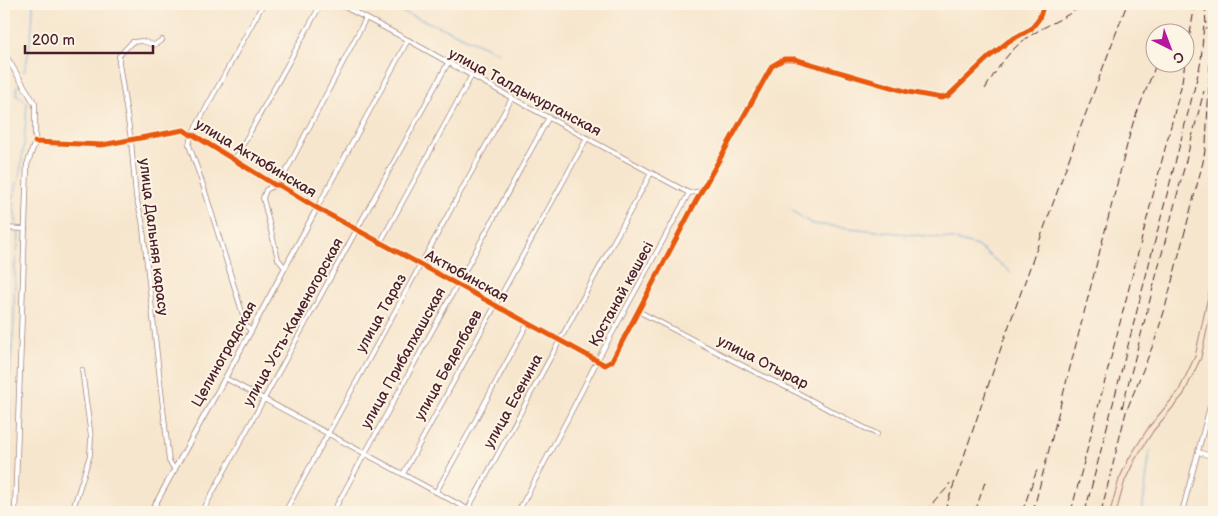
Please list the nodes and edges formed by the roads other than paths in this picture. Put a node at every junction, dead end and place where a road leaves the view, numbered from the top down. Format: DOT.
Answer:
graph roads {
  1 [pos="264,4"];
  2 [pos="321,4"];
  3 [pos="339,4"];
  4 [pos="1044,4"];
  5 [pos="366,18"];
  6 [pos="162,40"];
  7 [pos="408,40"];
  8 [pos="4,53"];
  9 [pos="448,63"];
  10 [pos="472,75"];
  11 [pos="512,98"];
  12 [pos="549,117"];
  13 [pos="191,134"];
  14 [pos="587,138"];
  15 [pos="131,140"];
  16 [pos="35,142"];
  17 [pos="234,160"];
  18 [pos="652,172"];
  19 [pos="277,185"];
  20 [pos="702,191"];
  21 [pos="689,193"];
  22 [pos="317,208"];
  23 [pos="7,228"];
  24 [pos="25,229"];
  25 [pos="357,230"];
  26 [pos="380,243"];
  27 [pos="420,264"];
  28 [pos="285,268"];
  29 [pos="1214,283"];
  30 [pos="458,285"];
  31 [pos="4,305"];
  32 [pos="495,305"];
  33 [pos="638,311"];
  34 [pos="528,323"];
  35 [pos="251,331"];
  36 [pos="560,341"];
  37 [pos="597,361"];
  38 [pos="82,370"];
  39 [pos="225,378"];
  40 [pos="1214,391"];
  41 [pos="264,399"];
  42 [pos="328,433"];
  43 [pos="877,434"];
  44 [pos="1198,452"];
  45 [pos="364,453"];
  46 [pos="1214,457"];
  47 [pos="175,470"];
  48 [pos="402,474"];
  49 [pos="436,492"];
  50 [pos="468,509"];
  51 [pos="15,512"];
  52 [pos="72,512"];
  53 [pos="151,512"];
  54 [pos="202,512"];
  55 [pos="285,512"];
  56 [pos="332,512"];
  57 [pos="473,512"];
  58 [pos="518,512"];
  59 [pos="1113,512"];
  60 [pos="1182,512"];
  1 -- 13 [label="street"];
  2 -- 17 [label="street"];
  3 -- 5 [label="street, улица Талдыкурганская"];
  4 -- 20 [label="street"];
  5 -- 7 [label="street, улица Талдыкурганская"];
  5 -- 19 [label="street"];
  6 -- 15 [label="street, улица Дальняя карасу"];
  7 -- 9 [label="street, улица Талдыкурганская"];
  7 -- 22 [label="street"];
  8 -- 16 [label="street"];
  9 -- 10 [label="street, улица Талдыкурганская"];
  9 -- 25 [label="street, улица Усть-Каменогорская"];
  10 -- 11 [label="street, улица Талдыкурганская"];
  10 -- 26 [label="street"];
  11 -- 12 [label="street, улица Талдыкурганская"];
  11 -- 27 [label="street, улица Тараз"];
  12 -- 14 [label="street, улица Талдыкурганская"];
  12 -- 30 [label="street, улица Прибалхашская"];
  13 -- 15 [label="street, улица Актюбинская"];
  13 -- 17 [label="street, улица Актюбинская"];
  13 -- 35 [label="street"];
  14 -- 18 [label="street, улица Талдыкурганская"];
  14 -- 32 [label="street, улица Беделбаев"];
  15 -- 16 [label="street, улица Актюбинская"];
  15 -- 47 [label="street, улица Дальняя карасу"];
  16 -- 24 [label="street"];
  17 -- 19 [label="street, улица Актюбинская"];
  18 -- 21 [label="street, улица Талдыкурганская"];
  18 -- 36 [label="street, улица Есенина"];
  19 -- 22 [label="street, улица Актюбинская"];
  19 -- 28 [label="street"];
  20 -- 21 [label="street"];
  20 -- 33 [label="street"];
  21 -- 37 [label="street, Қостанай көшесі"];
  22 -- 25 [label="street, Актюбинская"];
  22 -- 28 [label="street, Целиноградская"];
  23 -- 24 [label="street"];
  23 -- 31 [label="street"];
  24 -- 51 [label="street"];
  25 -- 26 [label="street, Актюбинская"];
  25 -- 41 [label="street, улица Усть-Каменогорская"];
  26 -- 27 [label="street, Актюбинская"];
  27 -- 30 [label="street, Актюбинская"];
  27 -- 42 [label="street, улица Тараз"];
  28 -- 35 [label="street, Целиноградская"];
  29 -- 59 [label="main road"];
  30 -- 32 [label="street, Актюбинская"];
  30 -- 45 [label="street, улица Прибалхашская"];
  32 -- 34 [label="street, Актюбинская"];
  32 -- 48 [label="street, улица Беделбаев"];
  33 -- 37 [label="street, Актюбинская"];
  33 -- 43 [label="street, улица Отырар"];
  34 -- 36 [label="street, Актюбинская"];
  34 -- 49 [label="street, улица Есенина"];
  35 -- 39 [label="street, Целиноградская"];
  36 -- 37 [label="street, Актюбинская"];
  36 -- 50 [label="street, улица Есенина"];
  37 -- 58 [label="street, Қостанай көшесі"];
  38 -- 52 [label="street"];
  39 -- 41 [label="street"];
  39 -- 47 [label="street, Целиноградская"];
  40 -- 44 [label="street"];
  41 -- 42 [label="street"];
  41 -- 54 [label="street, улица Усть-Каменогорская"];
  42 -- 45 [label="street"];
  42 -- 55 [label="street, улица Тараз"];
  44 -- 46 [label="street"];
  44 -- 60 [label="street"];
  45 -- 48 [label="street"];
  45 -- 56 [label="street, улица Прибалхашская"];
  47 -- 53 [label="street, Целиноградская"];
  48 -- 49 [label="street"];
  49 -- 50 [label="street"];
  50 -- 57 [label="street"];
}
